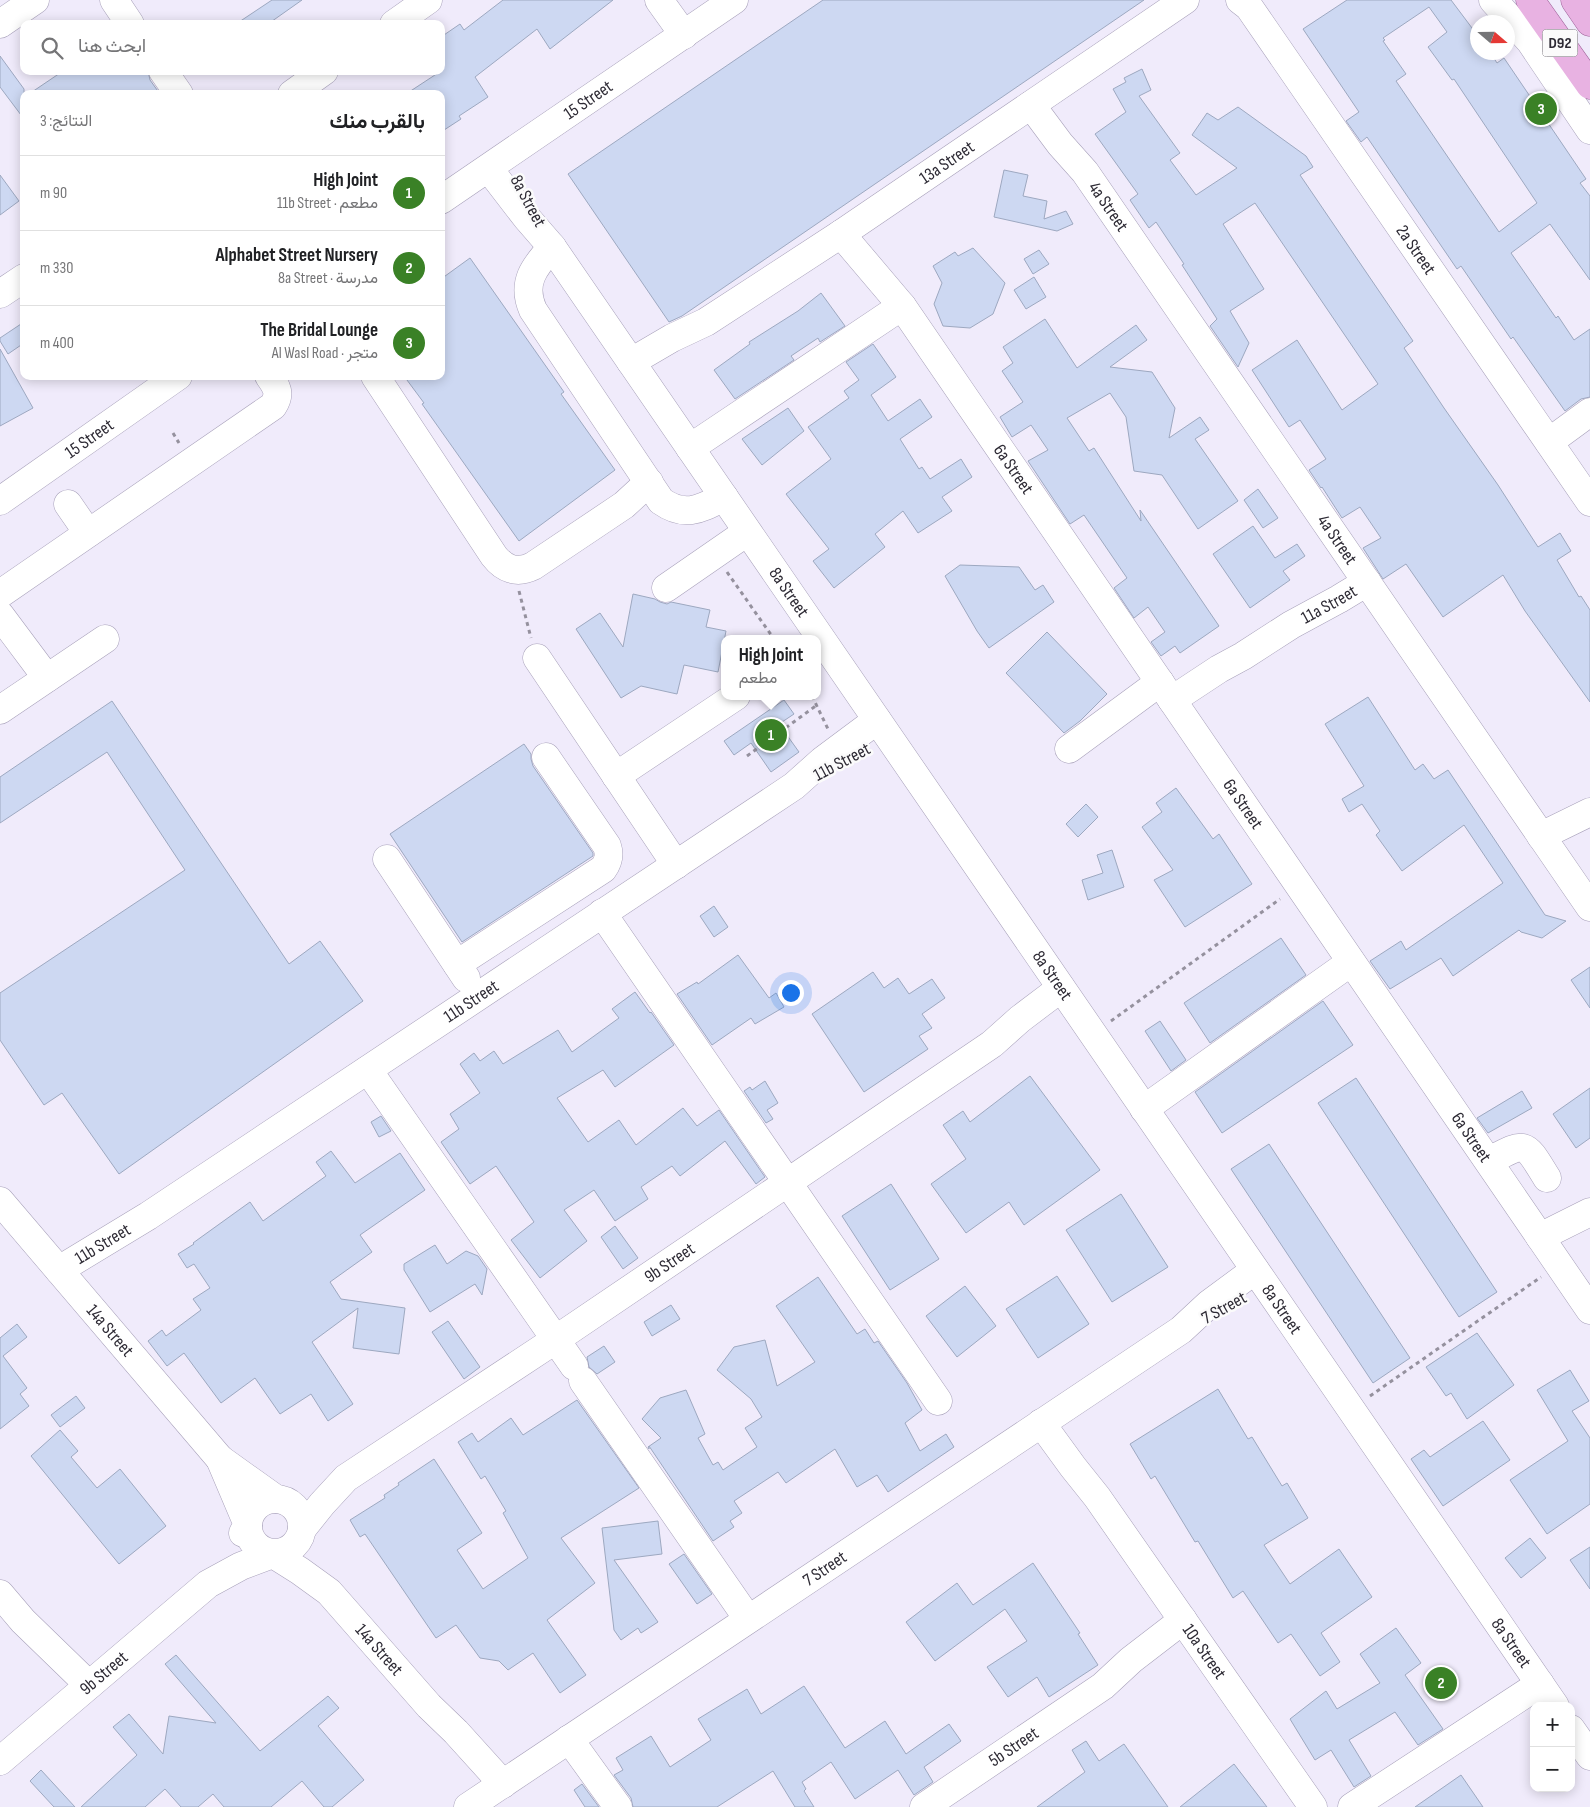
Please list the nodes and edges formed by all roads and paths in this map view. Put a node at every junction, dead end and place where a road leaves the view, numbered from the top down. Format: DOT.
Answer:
graph roads {
  1 [pos="35,0"];
  2 [pos="114,0"];
  3 [pos="428,0"];
  4 [pos="659,0"];
  5 [pos="734,0"];
  6 [pos="1185,0"];
  7 [pos="1240,0"];
  8 [pos="1494,0"];
  9 [pos="1530,0"];
  10 [pos="1575,0"];
  11 [pos="127,20"];
  12 [pos="400,20"];
  13 [pos="1590,22"];
  14 [pos="0,24"];
  15 [pos="684,35"];
  16 [pos="166,75"];
  17 [pos="318,75"];
  18 [pos="1590,85"];
  19 [pos="176,90"];
  20 [pos="298,90"];
  21 [pos="1038,101"];
  22 [pos="1590,130"];
  23 [pos="497,163"];
  24 [pos="445,197"];
  25 [pos="847,229"];
  26 [pos="551,246"];
  27 [pos="20,281"];
  28 [pos="0,294"];
  29 [pos="898,302"];
  30 [pos="636,369"];
  31 [pos="172,380"];
  32 [pos="272,380"];
  33 [pos="378,380"];
  34 [pos="1590,412"];
  35 [pos="1549,442"];
  36 [pos="690,448"];
  37 [pos="649,482"];
  38 [pos="724,497"];
  39 [pos="0,501"];
  40 [pos="1590,502"];
  41 [pos="68,504"];
  42 [pos="748,532"];
  43 [pos="88,533"];
  44 [pos="715,554"];
  45 [pos="513,570"];
  46 [pos="1362,575"];
  47 [pos="666,588"];
  48 [pos="0,594"];
  49 [pos="0,615"];
  50 [pos="771,635"];
  51 [pos="815,635"];
  52 [pos="105,639"];
  53 [pos="821,644"];
  54 [pos="537,658"];
  55 [pos="47,678"];
  56 [pos="1171,699"];
  57 [pos="730,700"];
  58 [pos="814,700"];
  59 [pos="817,705"];
  60 [pos="0,710"];
  61 [pos="883,728"];
  62 [pos="1069,749"];
  63 [pos="837,750"];
  64 [pos="747,756"];
  65 [pos="546,757"];
  66 [pos="616,776"];
  67 [pos="794,786"];
  68 [pos="1590,812"];
  69 [pos="1590,821"];
  70 [pos="1547,844"];
  71 [pos="387,859"];
  72 [pos="676,864"];
  73 [pos="1299,886"];
  74 [pos="1590,907"];
  75 [pos="602,914"];
  76 [pos="1352,962"];
  77 [pos="457,964"];
  78 [pos="1066,994"];
  79 [pos="478,996"];
  80 [pos="1093,1034"];
  81 [pos="368,1070"];
  82 [pos="1144,1109"];
  83 [pos="1489,1162"];
  84 [pos="1547,1178"];
  85 [pos="787,1183"];
  86 [pos="0,1201"];
  87 [pos="1590,1212"];
  88 [pos="1590,1222"];
  89 [pos="1550,1251"];
  90 [pos="1260,1277"];
  91 [pos="66,1279"];
  92 [pos="1590,1310"];
  93 [pos="555,1340"];
  94 [pos="938,1401"];
  95 [pos="1352,1410"];
  96 [pos="1050,1417"];
  97 [pos="220,1459"];
  98 [pos="346,1478"];
  99 [pos="277,1499"];
  100 [pos="248,1524"];
  101 [pos="302,1530"];
  102 [pos="273,1554"];
  103 [pos="208,1584"];
  104 [pos="329,1592"];
  105 [pos="0,1594"];
  106 [pos="748,1619"];
  107 [pos="1188,1627"];
  108 [pos="81,1692"];
  109 [pos="1548,1695"];
  110 [pos="1575,1735"];
  111 [pos="570,1739"];
  112 [pos="1590,1756"];
  113 [pos="0,1761"];
  114 [pos="486,1795"];
  115 [pos="618,1807"];
  116 [pos="924,1807"];
  117 [pos="1313,1807"];
  118 [pos="1352,1807"];
  1 -- 14 [label="street"];
  2 -- 11 [label="street"];
  3 -- 12 [label="street"];
  4 -- 15 [label="street"];
  5 -- 15 [label="street, 15 Street"];
  6 -- 21 [label="street, 13a Street"];
  7 -- 35 [label="street, 2a Street"];
  8 -- 22 [label="street"];
  9 -- 18 [label="main road, D92"];
  10 -- 13 [label="main road, D92"];
  15 -- 23 [label="street, 15 Street"];
  16 -- 19 [label="street"];
  17 -- 20 [label="street"];
  21 -- 25 [label="street, 13a Street"];
  21 -- 46 [label="street, 4a Street"];
  23 -- 24 [label="street, 15 Street"];
  23 -- 26 [label="street, 8a Street"];
  25 -- 29 [label="street, 6a Street"];
  25 -- 30 [label="street, 13a Street"];
  26 -- 30 [label="street, 8a Street"];
  26 -- 37 [label="street"];
  27 -- 28 [label="street"];
  29 -- 36 [label="street"];
  29 -- 56 [label="street, 6a Street"];
  30 -- 36 [label="street, 8a Street"];
  31 -- 39 [label="street, 15 Street"];
  32 -- 43 [label="street"];
  33 -- 45 [label="street"];
  34 -- 35 [label="street"];
  35 -- 40 [label="street, 2a Street"];
  36 -- 38 [label="street, 8a Street"];
  37 -- 38 [label="street"];
  37 -- 45 [label="street"];
  38 -- 42 [label="street, 8a Street"];
  41 -- 43 [label="street"];
  42 -- 44 [label="street"];
  42 -- 51 [label="street, 8a Street"];
  43 -- 48 [label="street"];
  44 -- 47 [label="street"];
  44 -- 50 [label="path"];
  45 -- 54 [label="path"];
  46 -- 56 [label="street, 11a Street"];
  46 -- 70 [label="street, 4a Street"];
  49 -- 55 [label="street"];
  52 -- 55 [label="street"];
  53 -- 61 [label="street, 8a Street"];
  54 -- 66 [label="street"];
  55 -- 60 [label="street"];
  56 -- 62 [label="street, 11a Street"];
  56 -- 73 [label="street, 6a Street"];
  57 -- 66 [label="street"];
  58 -- 59 [label="path"];
  59 -- 63 [label="path"];
  59 -- 64 [label="path"];
  61 -- 63 [label="street, 11b Street"];
  61 -- 67 [label="street, 11b Street"];
  61 -- 78 [label="street, 8a Street"];
  63 -- 67 [label="street, 11b Street"];
  65 -- 77 [label="street"];
  66 -- 72 [label="street"];
  67 -- 72 [label="street, 11b Street"];
  68 -- 70 [label="street"];
  69 -- 70 [label="street"];
  70 -- 74 [label="street, 4a Street"];
  71 -- 77 [label="street"];
  72 -- 75 [label="street, 11b Street"];
  73 -- 76 [label="street, 6a Street"];
  73 -- 80 [label="path"];
  75 -- 79 [label="street, 11b Street"];
  75 -- 85 [label="street"];
  76 -- 82 [label="street"];
  76 -- 83 [label="street, 6a Street"];
  77 -- 79 [label="street"];
  78 -- 80 [label="street, 8a Street"];
  78 -- 85 [label="street, 9b Street"];
  79 -- 81 [label="street, 11b Street"];
  80 -- 82 [label="street, 8a Street"];
  81 -- 91 [label="street, 11b Street"];
  81 -- 93 [label="street"];
  82 -- 90 [label="street, 8a Street"];
  83 -- 84 [label="street"];
  83 -- 89 [label="street, 6a Street"];
  85 -- 93 [label="street, 9b Street"];
  85 -- 94 [label="street"];
  86 -- 91 [label="street, 14a Street"];
  87 -- 89 [label="street"];
  88 -- 89 [label="street"];
  89 -- 92 [label="street, 6a Street"];
  89 -- 95 [label="path"];
  90 -- 95 [label="street, 8a Street"];
  90 -- 96 [label="street, 7 Street"];
  91 -- 97 [label="street, 14a Street"];
  93 -- 98 [label="street, 9b Street"];
  93 -- 106 [label="street"];
  95 -- 109 [label="street, 8a Street"];
  96 -- 106 [label="street, 7 Street"];
  96 -- 107 [label="street, 10a Street"];
  97 -- 99 [label="street, 14a Street"];
  97 -- 100 [label="street, 14a Street"];
  98 -- 99 [label="street, 9b Street"];
  98 -- 101 [label="street, 9b Street"];
  99 -- 100 [label="street"];
  99 -- 101 [label="street"];
  100 -- 102 [label="street"];
  100 -- 103 [label="street, 9b Street"];
  101 -- 102 [label="street"];
  101 -- 104 [label="street, 14a Street"];
  102 -- 103 [label="street, 9b Street"];
  102 -- 104 [label="street, 14a Street"];
  103 -- 108 [label="street, 9b Street"];
  104 -- 114 [label="street, 14a Street"];
  105 -- 108 [label="street"];
  106 -- 111 [label="street, 7 Street"];
  107 -- 116 [label="street, 5b Street"];
  107 -- 117 [label="street, 10a Street"];
  108 -- 113 [label="street, 9b Street"];
  109 -- 118 [label="street"];
  110 -- 112 [label="street"];
  111 -- 114 [label="street, 7 Street"];
  111 -- 115 [label="street"];
}
